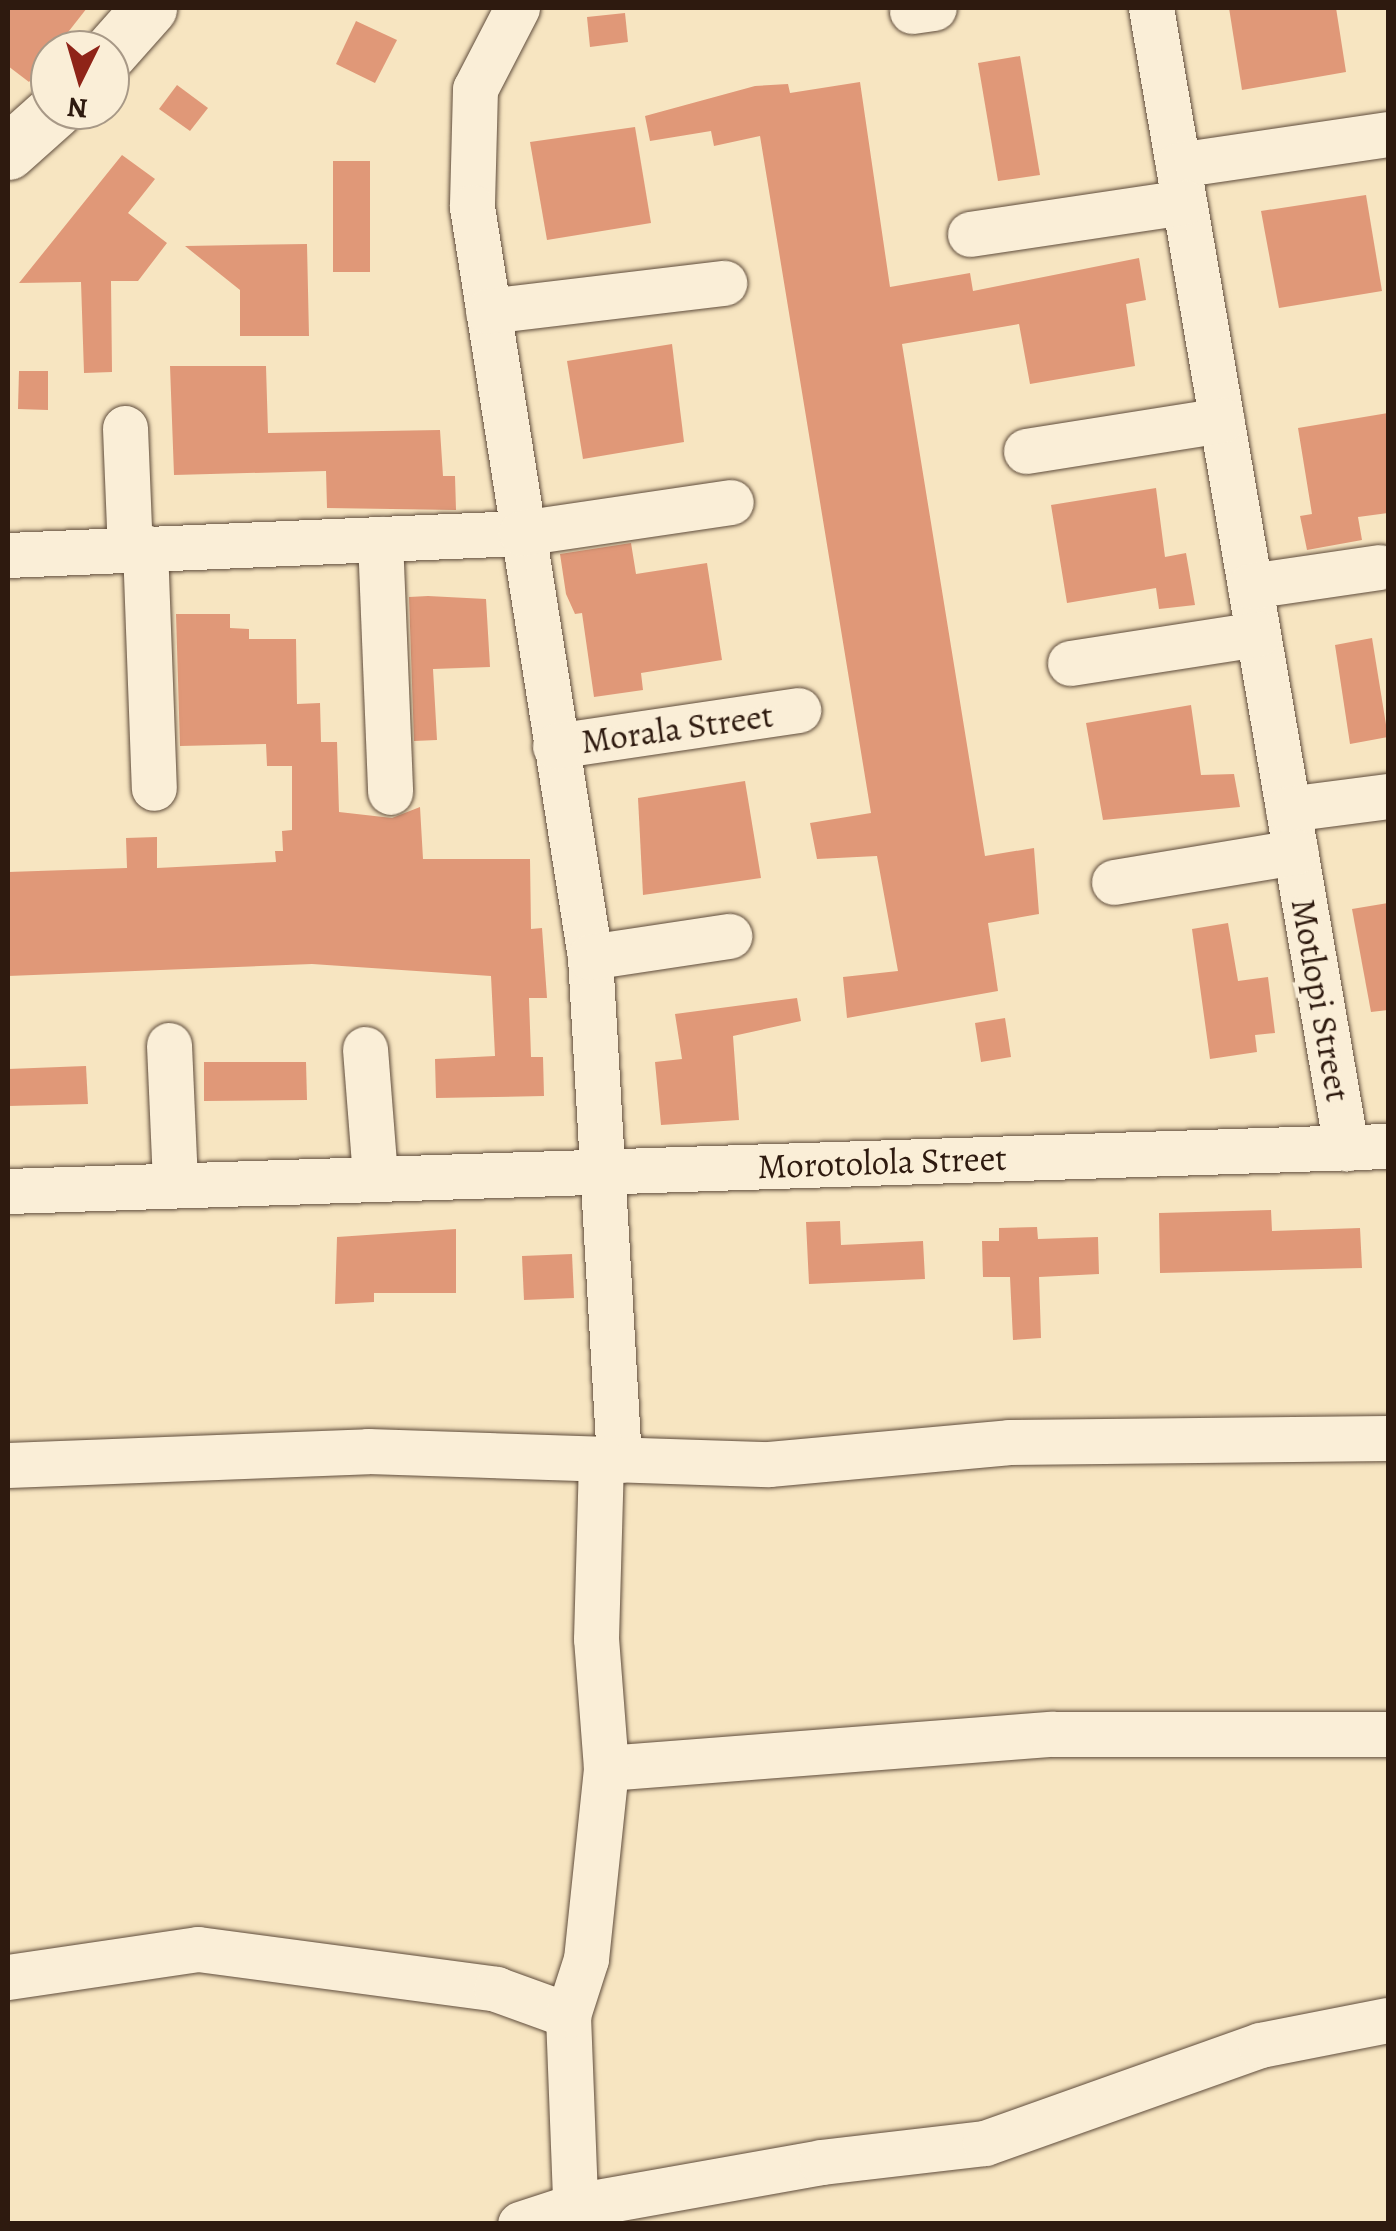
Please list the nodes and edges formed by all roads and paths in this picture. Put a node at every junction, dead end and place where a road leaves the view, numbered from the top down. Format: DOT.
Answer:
graph roads {
  1 [pos="149,8"];
  2 [pos="517,8"];
  3 [pos="1151,8"];
  4 [pos="130,30"];
  5 [pos="33,130"];
  6 [pos="1388,134"];
  7 [pos="8,152"];
  8 [pos="1181,183"];
  9 [pos="970,234"];
  10 [pos="724,283"];
  11 [pos="488,312"];
  12 [pos="1222,420"];
  13 [pos="124,428"];
  14 [pos="1026,451"];
  15 [pos="731,502"];
  16 [pos="520,534"];
  17 [pos="380,539"];
  18 [pos="138,548"];
  19 [pos="8,555"];
  20 [pos="1380,566"];
  21 [pos="1250,586"];
  22 [pos="1258,634"];
  23 [pos="1070,663"];
  24 [pos="798,710"];
  25 [pos="555,746"];
  26 [pos="154,788"];
  27 [pos="390,792"];
  28 [pos="1388,796"];
  29 [pos="1292,831"];
  30 [pos="1114,882"];
  31 [pos="730,936"];
  32 [pos="590,956"];
  33 [pos="169,1045"];
  34 [pos="365,1049"];
  35 [pos="1367,1147"];
  36 [pos="606,1171"];
  37 [pos="375,1176"];
  38 [pos="176,1184"];
  39 [pos="8,1191"];
  40 [pos="1388,1438"];
  41 [pos="610,1460"];
  42 [pos="8,1465"];
  43 [pos="1388,1734"];
  44 [pos="606,1768"];
  45 [pos="8,1977"];
  46 [pos="568,2015"];
  47 [pos="1388,2020"];
  48 [pos="575,2215"];
  49 [pos="520,2224"];
  1 -- 4 [label="street"];
  2 -- 11 [label="street, Morala Street"];
  3 -- 8 [label="street, Motlopi Street"];
  5 -- 7 [label="street"];
  6 -- 8 [label="street"];
  8 -- 9 [label="street"];
  8 -- 12 [label="street, Motlopi Street"];
  10 -- 11 [label="street"];
  11 -- 16 [label="street, Morala Street"];
  12 -- 14 [label="street"];
  12 -- 21 [label="street, Motlopi Street"];
  13 -- 18 [label="street"];
  15 -- 16 [label="street"];
  16 -- 17 [label="street"];
  16 -- 25 [label="street, Morala Street"];
  17 -- 18 [label="street"];
  17 -- 27 [label="street"];
  18 -- 19 [label="street"];
  18 -- 26 [label="street"];
  20 -- 21 [label="street"];
  21 -- 22 [label="street, Motlopi Street"];
  22 -- 23 [label="street"];
  22 -- 29 [label="street, Motlopi Street"];
  24 -- 25 [label="street, Morala Street"];
  25 -- 32 [label="street, Morala Street"];
  28 -- 29 [label="street, Motlopi Street"];
  29 -- 30 [label="street, Motlopi Street"];
  29 -- 35 [label="street, Motlopi Street"];
  31 -- 32 [label="street"];
  32 -- 36 [label="street, Morala Street"];
  33 -- 38 [label="street"];
  34 -- 37 [label="street"];
  35 -- 36 [label="street, Morotolola Street"];
  36 -- 37 [label="street, Morotolola Street"];
  36 -- 41 [label="street, Morala Street"];
  37 -- 38 [label="street, Morotolola Street"];
  38 -- 39 [label="street, Morotolola Street"];
  40 -- 41 [label="street"];
  41 -- 42 [label="street"];
  41 -- 44 [label="street, Morala Street"];
  43 -- 44 [label="street"];
  44 -- 46 [label="street, Morala Street"];
  45 -- 46 [label="street"];
  46 -- 48 [label="street, Morala Street"];
  47 -- 48 [label="street"];
  48 -- 49 [label="street"];
}
